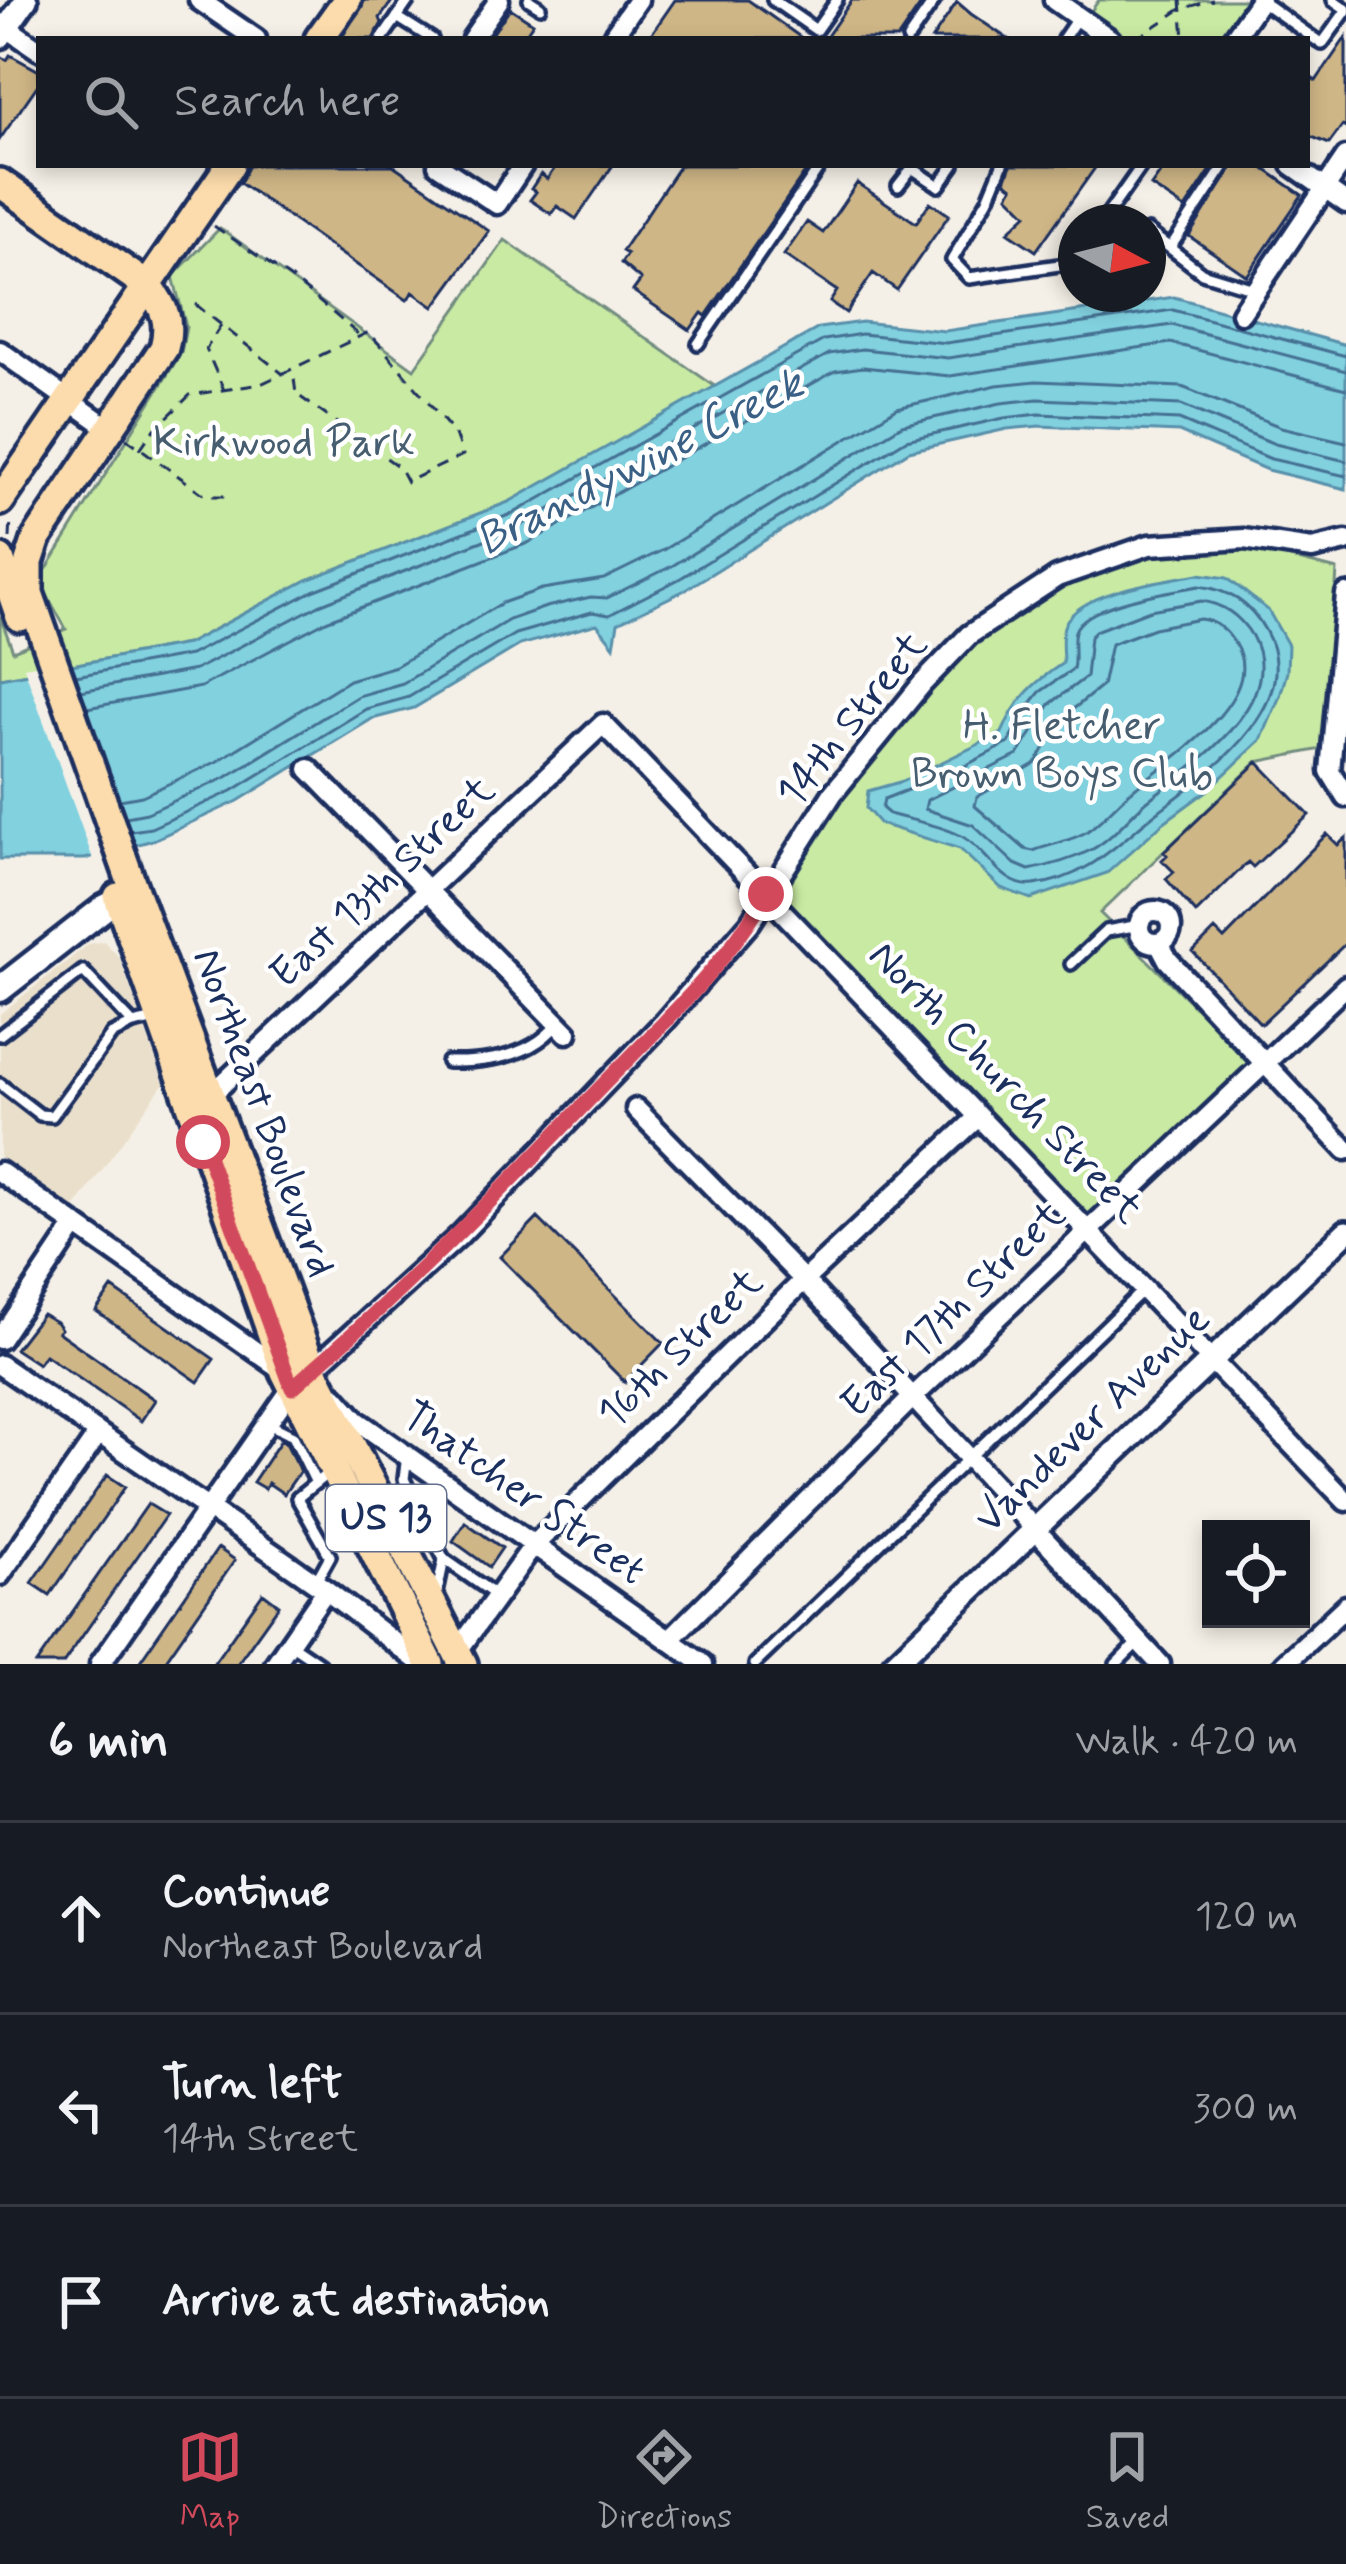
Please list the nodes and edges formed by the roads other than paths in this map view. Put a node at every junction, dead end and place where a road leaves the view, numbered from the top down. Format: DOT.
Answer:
graph roads {
  1 [pos="26,0"];
  2 [pos="199,0"];
  3 [pos="346,0"];
  4 [pos="410,0"];
  5 [pos="500,0"];
  6 [pos="529,0"];
  7 [pos="773,0"];
  8 [pos="837,0"];
  9 [pos="934,0"];
  10 [pos="1054,0"];
  11 [pos="1260,0"];
  12 [pos="1334,0"];
  13 [pos="633,2"];
  14 [pos="788,4"];
  15 [pos="539,8"];
  16 [pos="1346,10"];
  17 [pos="397,17"];
  18 [pos="1078,17"];
  19 [pos="2,30"];
  20 [pos="252,36"];
  21 [pos="322,36"];
  22 [pos="384,36"];
  23 [pos="427,36"];
  24 [pos="474,36"];
  25 [pos="612,36"];
  26 [pos="910,36"];
  27 [pos="1065,36"];
  28 [pos="1098,36"];
  29 [pos="1235,36"];
  30 [pos="36,48"];
  31 [pos="1346,157"];
  32 [pos="443,168"];
  33 [pos="522,168"];
  34 [pos="819,168"];
  35 [pos="912,168"];
  36 [pos="912,168"];
  37 [pos="952,168"];
  38 [pos="1001,168"];
  39 [pos="1140,168"];
  40 [pos="1223,168"];
  41 [pos="1296,168"];
  42 [pos="219,169"];
  43 [pos="0,183"];
  44 [pos="898,186"];
  45 [pos="1325,188"];
  46 [pos="1346,203"];
  47 [pos="1115,204"];
  48 [pos="1166,245"];
  49 [pos="1170,248"];
  50 [pos="1058,266"];
  51 [pos="149,287"];
  52 [pos="1259,291"];
  53 [pos="1241,314"];
  54 [pos="698,344"];
  55 [pos="0,351"];
  56 [pos="70,400"];
  57 [pos="117,433"];
  58 [pos="8,502"];
  59 [pos="1346,541"];
  60 [pos="7,552"];
  61 [pos="1346,594"];
  62 [pos="39,645"];
  63 [pos="603,724"];
  64 [pos="309,769"];
  65 [pos="1342,783"];
  66 [pos="427,890"];
  67 [pos="766,894"];
  68 [pos="127,896"];
  69 [pos="1140,925"];
  70 [pos="1160,943"];
  71 [pos="1071,964"];
  72 [pos="1346,986"];
  73 [pos="0,989"];
  74 [pos="147,1020"];
  75 [pos="562,1028"];
  76 [pos="0,1036"];
  77 [pos="447,1062"];
  78 [pos="1264,1065"];
  79 [pos="0,1084"];
  80 [pos="212,1094"];
  81 [pos="637,1109"];
  82 [pos="978,1118"];
  83 [pos="1346,1150"];
  84 [pos="0,1172"];
  85 [pos="76,1226"];
  86 [pos="1088,1232"];
  87 [pos="1346,1232"];
  88 [pos="804,1280"];
  89 [pos="1144,1289"];
  90 [pos="0,1339"];
  91 [pos="1212,1359"];
  92 [pos="0,1365"];
  93 [pos="304,1371"];
  94 [pos="913,1397"];
  95 [pos="268,1423"];
  96 [pos="302,1431"];
  97 [pos="98,1434"];
  98 [pos="407,1455"];
  99 [pos="971,1458"];
  100 [pos="324,1476"];
  101 [pos="1346,1501"];
  102 [pos="208,1510"];
  103 [pos="419,1511"];
  104 [pos="1037,1527"];
  105 [pos="428,1529"];
  106 [pos="532,1546"];
  107 [pos="444,1559"];
  108 [pos="0,1575"];
  109 [pos="321,1586"];
  110 [pos="497,1596"];
  111 [pos="1346,1606"];
  112 [pos="434,1608"];
  113 [pos="669,1640"];
  114 [pos="1139,1641"];
  115 [pos="290,1643"];
  116 [pos="460,1658"];
  117 [pos="100,1664"];
  118 [pos="275,1664"];
  119 [pos="320,1664"];
  120 [pos="426,1664"];
  121 [pos="703,1664"];
  122 [pos="755,1664"];
  123 [pos="894,1664"];
  124 [pos="1116,1664"];
  125 [pos="1160,1664"];
  126 [pos="1284,1664"];
  1 -- 19 [label="street"];
  2 -- 20 [label="street"];
  3 -- 21 [label="main road"];
  4 -- 17 [label="lane"];
  5 -- 24 [label="street"];
  6 -- 15 [label="lane"];
  7 -- 14 [label="lane"];
  8 -- 14 [label="lane"];
  9 -- 26 [label="lane"];
  10 -- 18 [label="street"];
  11 -- 16 [label="lane"];
  11 -- 29 [label="street"];
  12 -- 16 [label="lane"];
  13 -- 25 [label="street"];
  17 -- 22 [label="lane"];
  17 -- 23 [label="lane"];
  18 -- 27 [label="lane"];
  18 -- 28 [label="street"];
  19 -- 30 [label="street"];
  31 -- 45 [label="street"];
  32 -- 33 [label="street"];
  34 -- 54 [label="lane"];
  35 -- 37 [label="lane"];
  36 -- 44 [label="lane"];
  38 -- 50 [label="lane"];
  39 -- 47 [label="lane"];
  40 -- 49 [label="lane"];
  41 -- 45 [label="street"];
  42 -- 51 [label="main road"];
  43 -- 51 [label="main road"];
  45 -- 46 [label="street"];
  45 -- 52 [label="street"];
  48 -- 49 [label="lane"];
  49 -- 52 [label="lane"];
  51 -- 56 [label="main road"];
  51 -- 57 [label="main road, US 13"];
  52 -- 53 [label="street"];
  55 -- 56 [label="street"];
  56 -- 57 [label="street"];
  56 -- 58 [label="main road"];
  57 -- 62 [label="main road, US 13"];
  59 -- 67 [label="street, 14th Street"];
  60 -- 62 [label="main road, US 13"];
  61 -- 65 [label="street"];
  62 -- 68 [label="main road, Northeast Boulevard / US 13"];
  63 -- 66 [label="street, East 13th Street"];
  63 -- 67 [label="street, North Church Street"];
  64 -- 66 [label="street"];
  66 -- 75 [label="street"];
  66 -- 80 [label="street, East 13th Street"];
  67 -- 82 [label="street, North Church Street"];
  67 -- 93 [label="street, 14th Street"];
  68 -- 73 [label="main road"];
  68 -- 74 [label="main road, Northeast Boulevard / US 13"];
  68 -- 80 [label="main road, Northeast Boulevard / US 13"];
  69 -- 70 [label="street"];
  69 -- 70 [label="street"];
  69 -- 71 [label="lane"];
  70 -- 78 [label="street"];
  72 -- 78 [label="street, East 17th Street"];
  74 -- 76 [label="lane"];
  74 -- 79 [label="lane"];
  74 -- 93 [label="main road, Northeast Boulevard / US 13"];
  75 -- 77 [label="lane"];
  78 -- 83 [label="street"];
  78 -- 86 [label="street, East 17th Street"];
  80 -- 93 [label="main road, Northeast Boulevard / US 13"];
  81 -- 88 [label="street"];
  82 -- 86 [label="street, North Church Street"];
  82 -- 88 [label="street, 16th Street"];
  84 -- 85 [label="street, Thatcher Street"];
  85 -- 90 [label="street"];
  85 -- 93 [label="street, Thatcher Street"];
  86 -- 89 [label="street, North Church Street"];
  86 -- 94 [label="street, East 17th Street"];
  87 -- 91 [label="street, Vandever Avenue"];
  88 -- 94 [label="street"];
  88 -- 106 [label="street, 16th Street"];
  89 -- 91 [label="street, North Church Street"];
  89 -- 99 [label="lane"];
  91 -- 101 [label="street, North Church Street"];
  91 -- 104 [label="street, Vandever Avenue"];
  92 -- 97 [label="street"];
  93 -- 95 [label="street, 14th Street"];
  93 -- 96 [label="main road, Northeast Boulevard / US 13"];
  93 -- 98 [label="street, Thatcher Street"];
  93 -- 112 [label="main road, Northeast Boulevard / US 13"];
  94 -- 99 [label="street"];
  94 -- 113 [label="street, East 17th Street"];
  95 -- 96 [label="lane"];
  95 -- 102 [label="street, 14th Street"];
  96 -- 100 [label="main road, Northeast Boulevard / US 13"];
  97 -- 102 [label="street"];
  97 -- 108 [label="street"];
  98 -- 103 [label="lane"];
  98 -- 106 [label="street, Thatcher Street"];
  99 -- 104 [label="street"];
  99 -- 122 [label="lane"];
  100 -- 109 [label="lane"];
  100 -- 120 [label="main road, Northeast Boulevard / US 13"];
  102 -- 109 [label="street"];
  102 -- 117 [label="street, 14th Street"];
  104 -- 114 [label="street"];
  104 -- 123 [label="street, Vandever Avenue"];
  105 -- 107 [label="lane"];
  106 -- 110 [label="street, 16th Street"];
  106 -- 113 [label="street, Thatcher Street"];
  107 -- 110 [label="lane"];
  107 -- 112 [label="lane"];
  109 -- 115 [label="street"];
  109 -- 120 [label="street"];
  110 -- 116 [label="street, 16th Street"];
  111 -- 126 [label="street"];
  112 -- 116 [label="main road, Northeast Boulevard / US 13"];
  113 -- 121 [label="street, Thatcher Street"];
  114 -- 124 [label="lane"];
  114 -- 125 [label="street"];
  115 -- 118 [label="street"];
  115 -- 119 [label="lane"];
}
